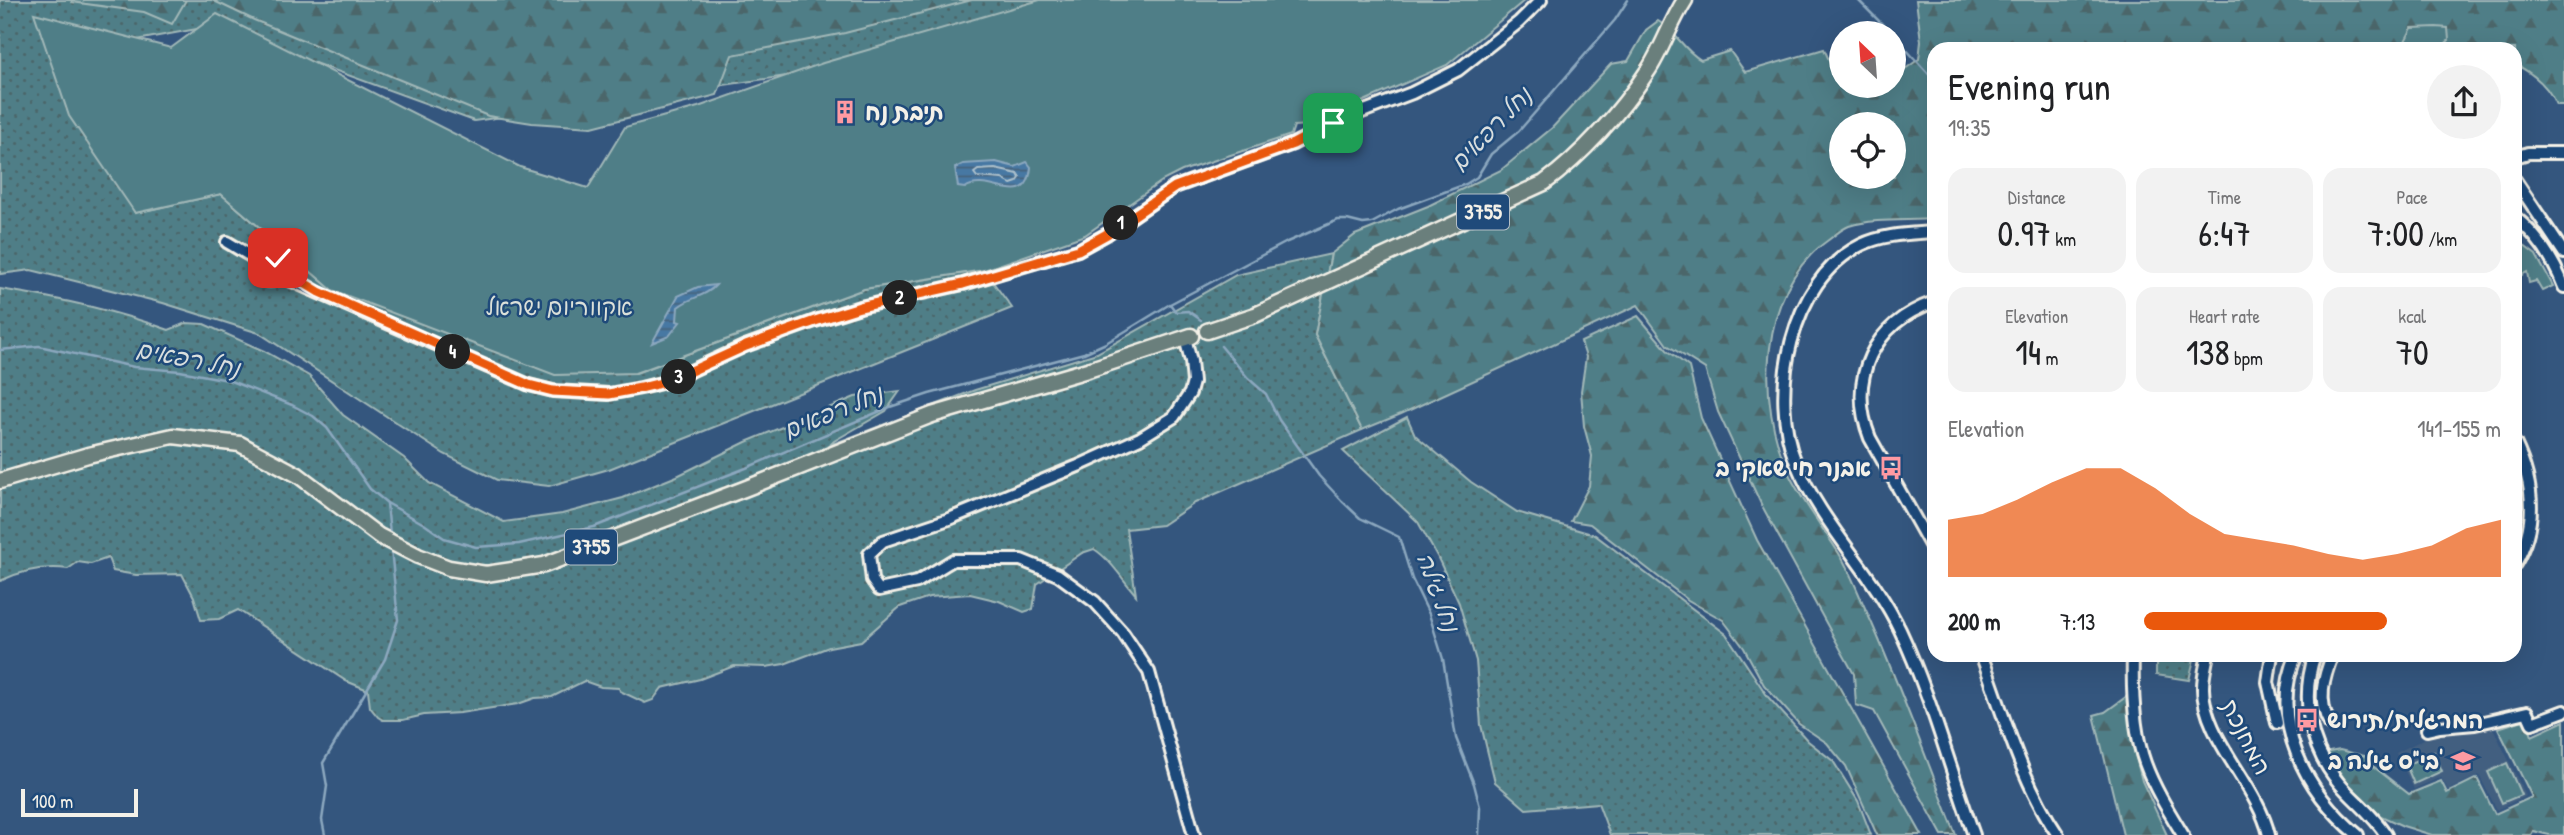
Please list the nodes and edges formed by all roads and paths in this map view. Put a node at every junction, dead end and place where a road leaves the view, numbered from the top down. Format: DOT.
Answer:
graph roads {
  1 [pos="1541,0"];
  2 [pos="1685,0"];
  3 [pos="2522,149"];
  4 [pos="2528,153"];
  5 [pos="2564,153"];
  6 [pos="2522,155"];
  7 [pos="2522,190"];
  8 [pos="2522,225"];
  9 [pos="1927,233"];
  10 [pos="226,242"];
  11 [pos="2564,253"];
  12 [pos="259,261"];
  13 [pos="281,273"];
  14 [pos="2564,287"];
  15 [pos="1927,305"];
  16 [pos="1207,331"];
  17 [pos="1188,337"];
  18 [pos="2522,459"];
  19 [pos="0,481"];
  20 [pos="1927,540"];
  21 [pos="2522,550"];
  22 [pos="1984,662"];
  23 [pos="2133,662"];
  24 [pos="2207,662"];
  25 [pos="2271,662"];
  26 [pos="2295,662"];
  27 [pos="2313,662"];
  28 [pos="2330,662"];
  29 [pos="2564,712"];
  30 [pos="2277,723"];
  31 [pos="2330,724"];
  32 [pos="2427,730"];
  33 [pos="1194,835"];
  34 [pos="1974,835"];
  35 [pos="2057,835"];
  36 [pos="2183,835"];
  37 [pos="2269,835"];
  38 [pos="2358,835"];
  39 [pos="2386,835"];
  1 -- 13 [label="street"];
  2 -- 16 [label="main road, 3755"];
  3 -- 4 [label="street"];
  4 -- 5 [label="street"];
  4 -- 6 [label="street"];
  7 -- 11 [label="street"];
  8 -- 14 [label="street"];
  9 -- 34 [label="street"];
  10 -- 12 [label="street"];
  12 -- 13 [label="street"];
  12 -- 13 [label="street"];
  15 -- 20 [label="street"];
  17 -- 19 [label="main road, 3755"];
  17 -- 33 [label="street"];
  18 -- 21 [label="street"];
  22 -- 35 [label="street"];
  23 -- 36 [label="street"];
  24 -- 37 [label="street, המחנכת"];
  25 -- 30 [label="street"];
  26 -- 38 [label="street"];
  27 -- 39 [label="street"];
  28 -- 31 [label="street"];
  29 -- 32 [label="street"];
}
